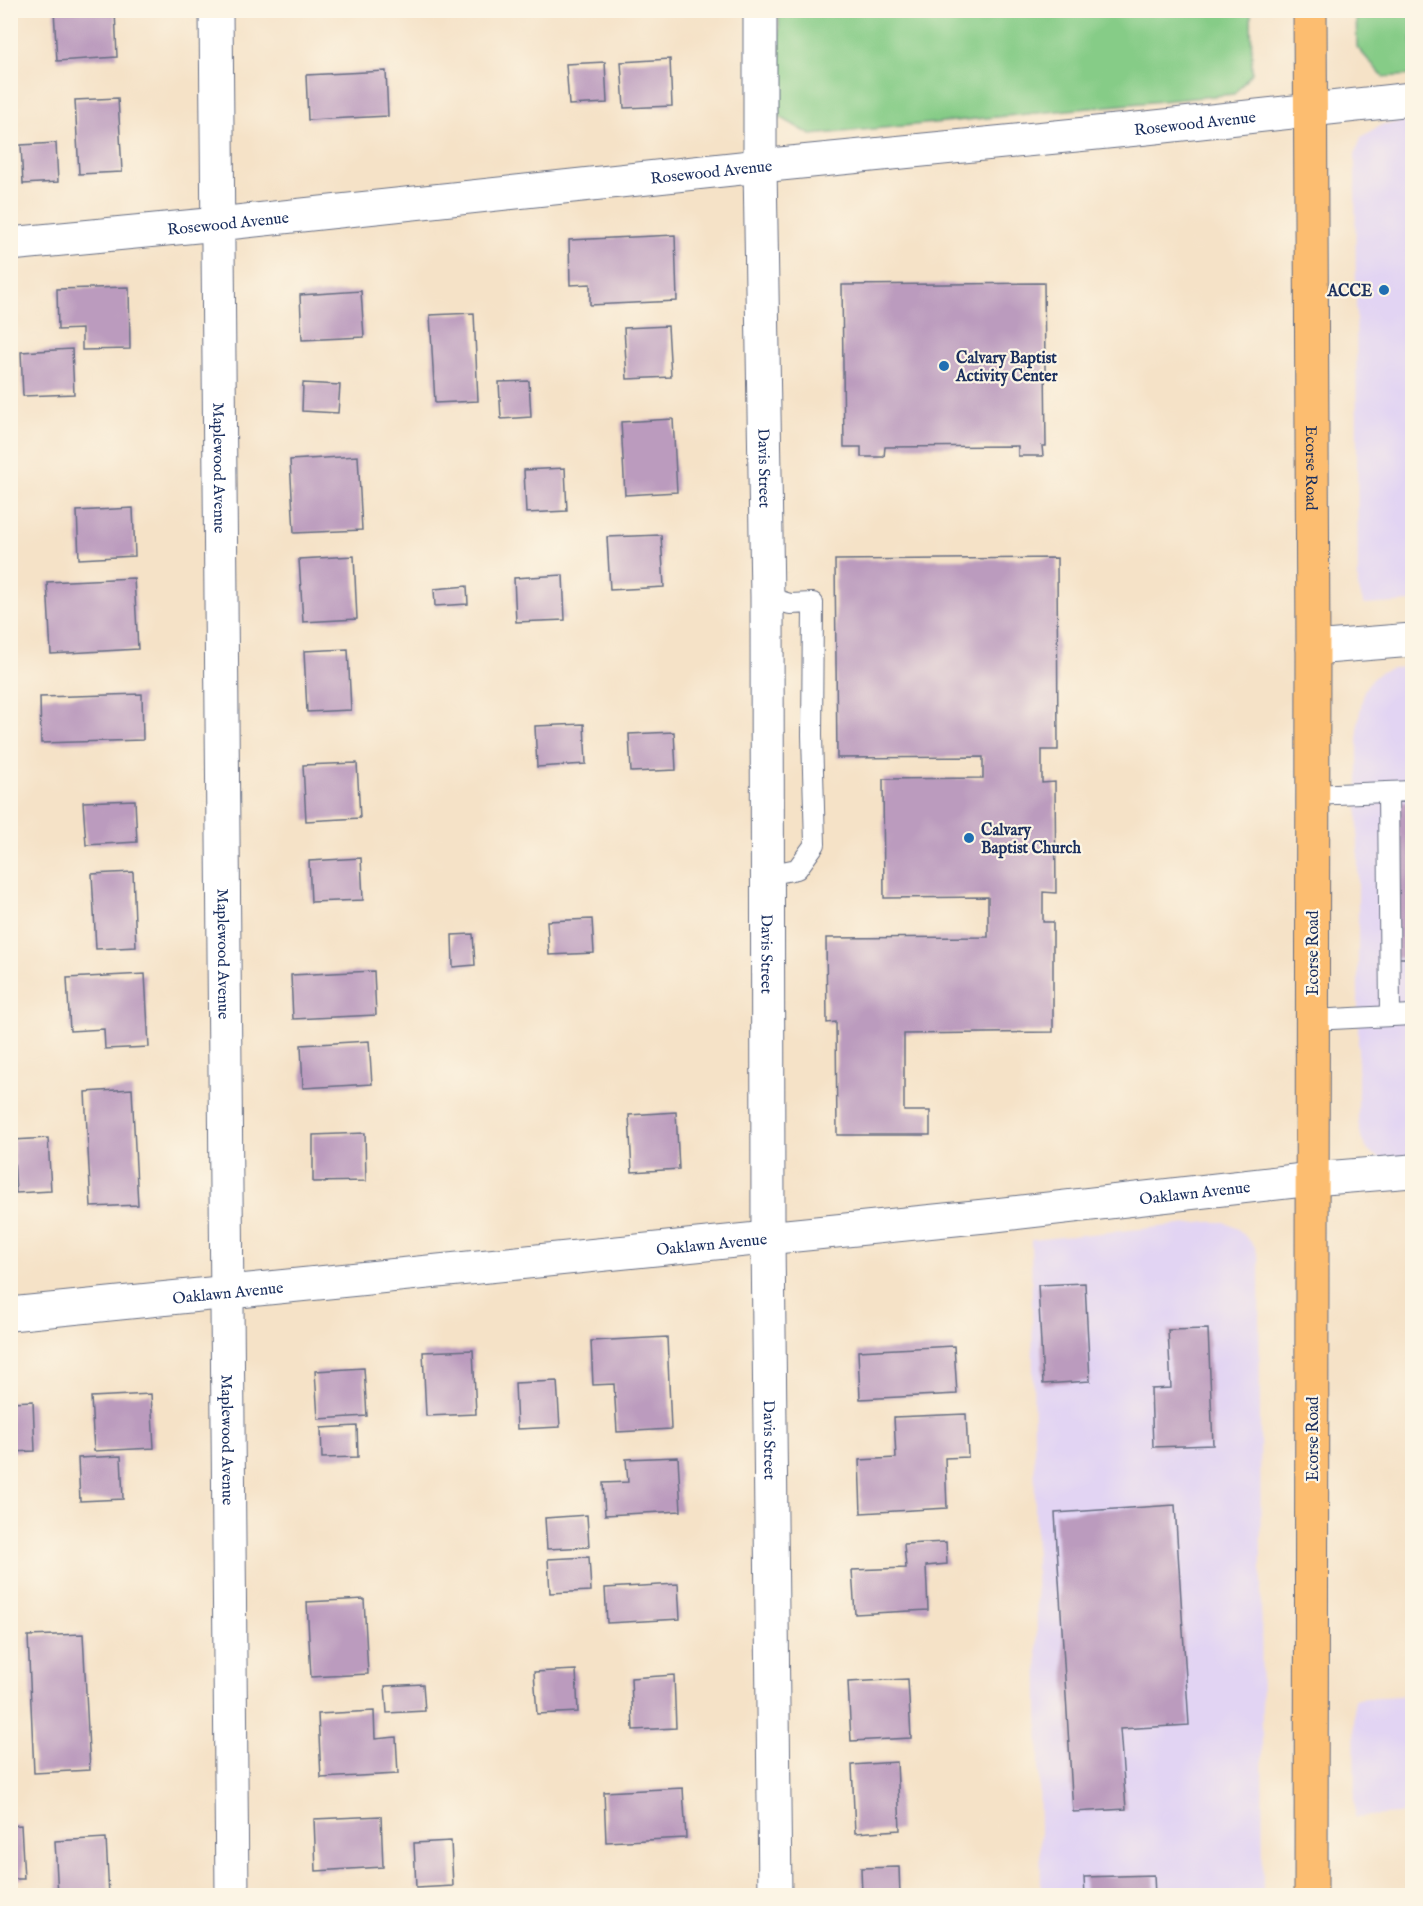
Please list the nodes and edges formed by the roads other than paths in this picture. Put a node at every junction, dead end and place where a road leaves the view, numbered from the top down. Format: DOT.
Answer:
graph roads {
  1 [pos="216,10"];
  2 [pos="760,10"];
  3 [pos="1310,10"];
  4 [pos="1413,99"];
  5 [pos="1311,111"];
  6 [pos="760,166"];
  7 [pos="218,224"];
  8 [pos="10,244"];
  9 [pos="767,597"];
  10 [pos="1413,640"];
  11 [pos="1313,648"];
  12 [pos="1413,791"];
  13 [pos="1388,792"];
  14 [pos="1311,795"];
  15 [pos="767,874"];
  16 [pos="1413,1015"];
  17 [pos="1390,1016"];
  18 [pos="1312,1020"];
  19 [pos="1413,1171"];
  20 [pos="1312,1179"];
  21 [pos="768,1238"];
  22 [pos="226,1293"];
  23 [pos="10,1314"];
  24 [pos="232,1896"];
  25 [pos="775,1896"];
  26 [pos="1311,1896"];
  1 -- 7 [label="street, Maplewood Avenue"];
  2 -- 6 [label="street, Davis Street"];
  3 -- 5 [label="main road, Ecorse Road"];
  4 -- 5 [label="street, Rosewood Avenue"];
  5 -- 6 [label="street, Rosewood Avenue"];
  5 -- 11 [label="main road, Ecorse Road"];
  6 -- 7 [label="street, Rosewood Avenue"];
  6 -- 9 [label="street, Davis Street"];
  7 -- 8 [label="street, Rosewood Avenue"];
  7 -- 22 [label="street, Maplewood Avenue"];
  9 -- 15 [label="street, Davis Street"];
  9 -- 15 [label="lane"];
  10 -- 11 [label="street"];
  11 -- 14 [label="main road, Ecorse Road"];
  12 -- 13 [label="lane"];
  13 -- 14 [label="lane"];
  13 -- 17 [label="lane"];
  14 -- 18 [label="main road, Ecorse Road"];
  15 -- 21 [label="street, Davis Street"];
  16 -- 17 [label="lane"];
  17 -- 18 [label="lane"];
  18 -- 20 [label="main road, Ecorse Road"];
  19 -- 20 [label="street, Oaklawn Avenue"];
  20 -- 21 [label="street, Oaklawn Avenue"];
  20 -- 26 [label="main road, Ecorse Road"];
  21 -- 22 [label="street, Oaklawn Avenue"];
  21 -- 25 [label="street, Davis Street"];
  22 -- 23 [label="street, Oaklawn Avenue"];
  22 -- 24 [label="street, Maplewood Avenue"];
}
